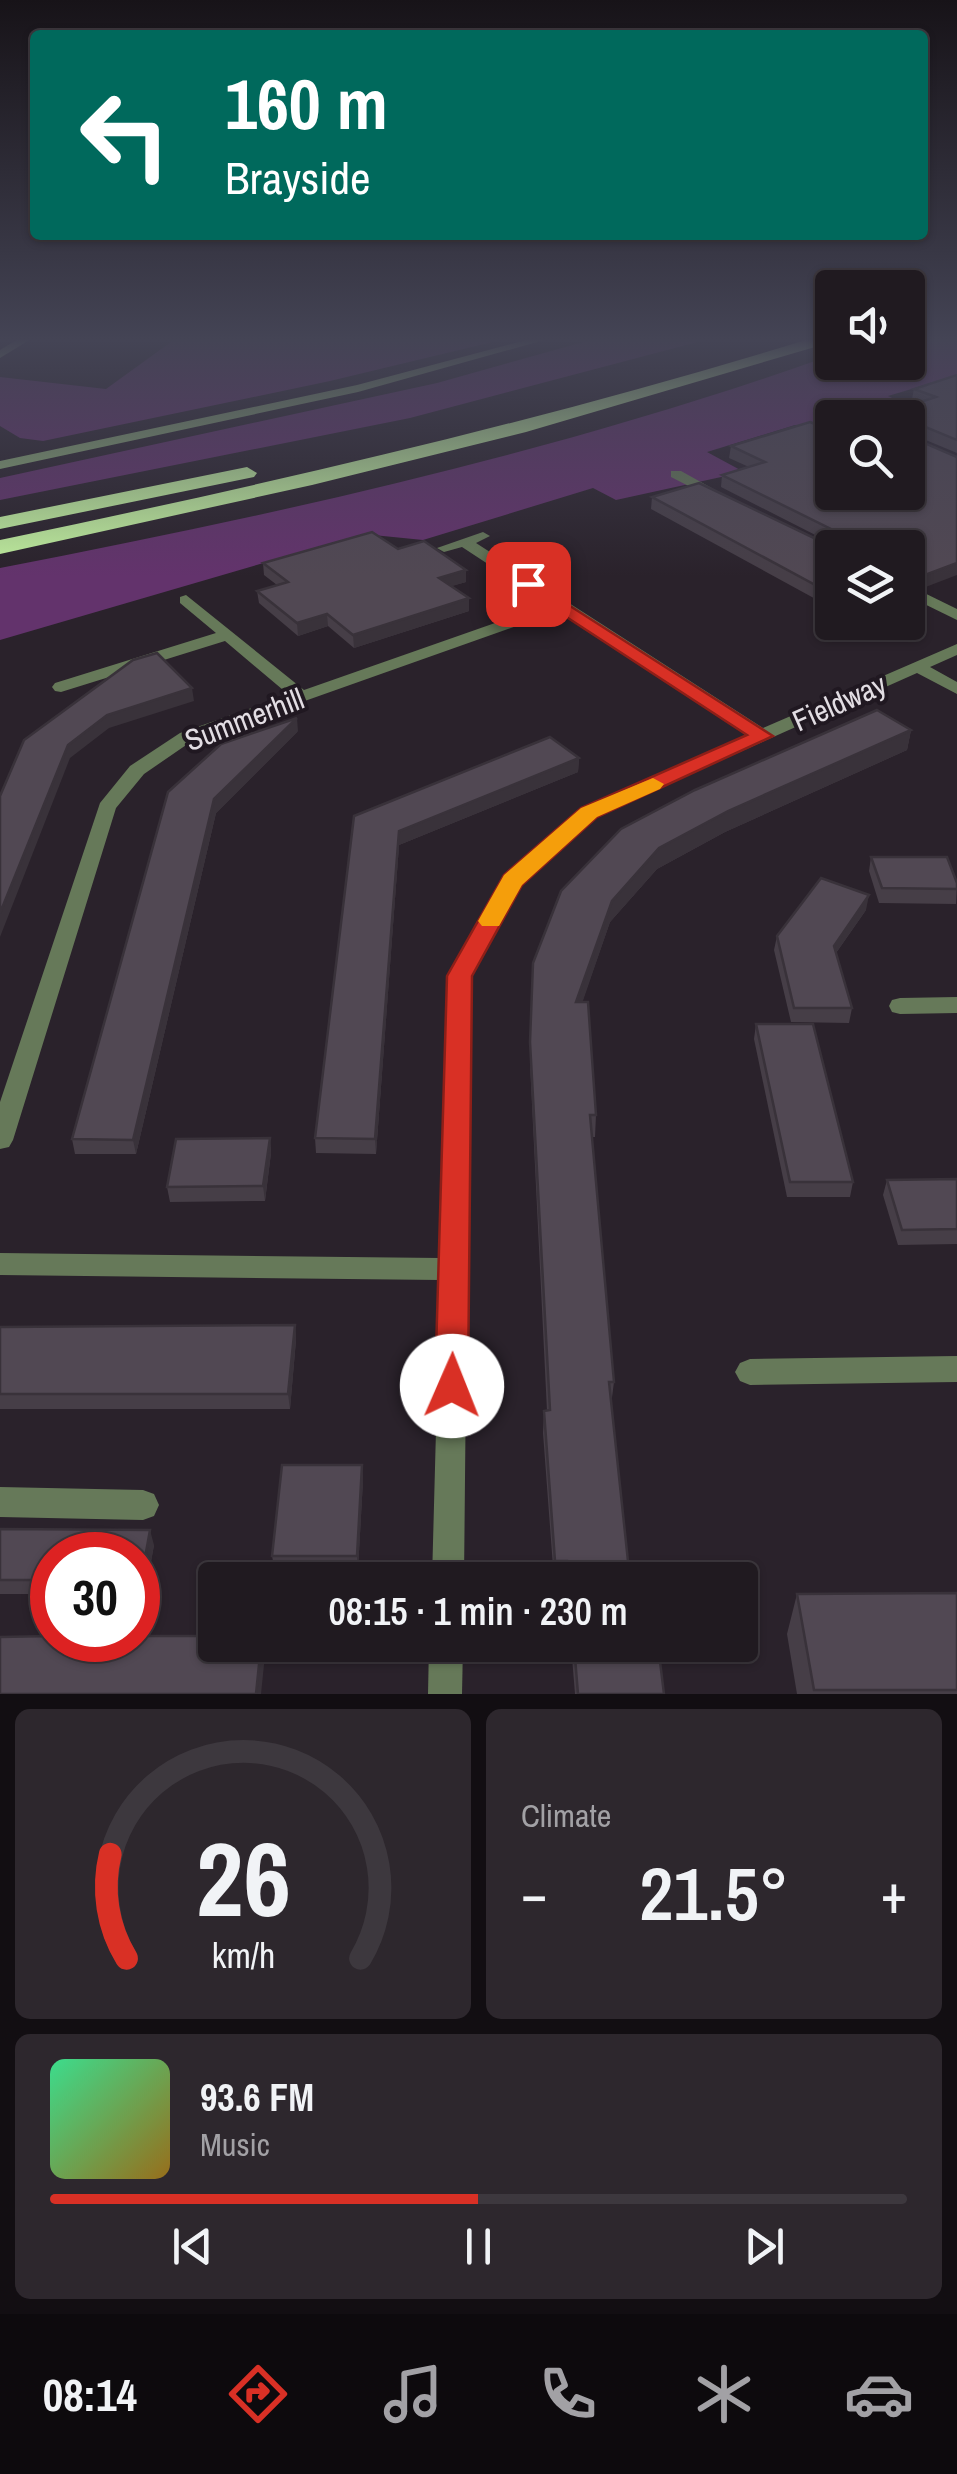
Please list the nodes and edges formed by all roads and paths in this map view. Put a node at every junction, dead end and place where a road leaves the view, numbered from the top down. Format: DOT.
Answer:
graph roads {
  1 [pos="218,418"];
  2 [pos="477,418"];
  3 [pos="555,418"];
  4 [pos="0,465"];
  5 [pos="659,480"];
  6 [pos="728,500"];
  7 [pos="0,522"];
  8 [pos="483,536"];
  9 [pos="464,542"];
  10 [pos="0,547"];
  11 [pos="444,548"];
  12 [pos="925,599"];
  13 [pos="186,600"];
  14 [pos="561,605"];
  15 [pos="957,615"];
  16 [pos="228,635"];
  17 [pos="957,650"];
  18 [pos="918,667"];
  19 [pos="62,687"];
  20 [pos="957,689"];
  21 [pos="302,696"];
  22 [pos="763,736"];
  23 [pos="900,1006"];
  24 [pos="955,1012"];
  25 [pos="0,1140"];
  26 [pos="0,1264"];
  27 [pos="454,1269"];
  28 [pos="957,1369"];
  29 [pos="750,1372"];
  30 [pos="0,1502"];
  31 [pos="143,1505"];
  32 [pos="448,1562"];
  33 [pos="446,1662"];
  34 [pos="446,1694"];
  1 -- 4 [label="street"];
  2 -- 7 [label="highway"];
  3 -- 10 [label="highway"];
  5 -- 6 [label="street"];
  8 -- 9 [label="street"];
  9 -- 11 [label="street"];
  9 -- 14 [label="street"];
  12 -- 15 [label="street"];
  13 -- 16 [label="street"];
  14 -- 21 [label="street, Summerhill"];
  14 -- 22 [label="street"];
  16 -- 19 [label="street"];
  16 -- 21 [label="street"];
  17 -- 18 [label="street, Fieldway"];
  18 -- 20 [label="street"];
  18 -- 22 [label="street, Fieldway"];
  21 -- 25 [label="street, Summerhill"];
  22 -- 27 [label="street, Fieldway"];
  23 -- 24 [label="street"];
  26 -- 27 [label="street"];
  27 -- 32 [label="street, Fieldway"];
  28 -- 29 [label="street"];
  30 -- 31 [label="street"];
  33 -- 34 [label="street"];
}
